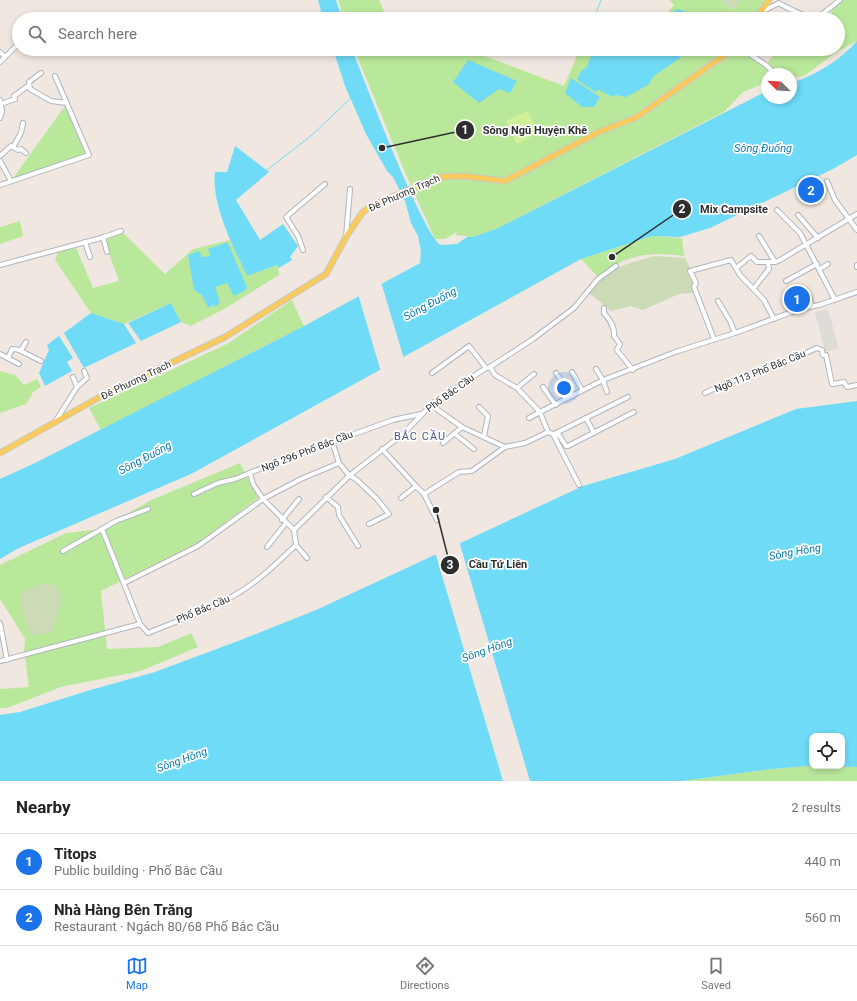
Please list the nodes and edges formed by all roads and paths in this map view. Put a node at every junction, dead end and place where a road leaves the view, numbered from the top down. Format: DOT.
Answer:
graph roads {
  1 [pos="769,0"];
  2 [pos="840,0"];
  3 [pos="779,2"];
  4 [pos="763,11"];
  5 [pos="800,12"];
  6 [pos="825,12"];
  7 [pos="12,50"];
  8 [pos="0,52"];
  9 [pos="723,56"];
  10 [pos="752,56"];
  11 [pos="5,57"];
  12 [pos="0,62"];
  13 [pos="769,68"];
  14 [pos="40,73"];
  15 [pos="55,76"];
  16 [pos="28,86"];
  17 [pos="1,102"];
  18 [pos="67,103"];
  19 [pos="0,118"];
  20 [pos="23,123"];
  21 [pos="12,147"];
  22 [pos="26,152"];
  23 [pos="0,156"];
  24 [pos="0,161"];
  25 [pos="11,181"];
  26 [pos="827,181"];
  27 [pos="325,184"];
  28 [pos="0,185"];
  29 [pos="350,189"];
  30 [pos="777,210"];
  31 [pos="857,214"];
  32 [pos="798,215"];
  33 [pos="849,219"];
  34 [pos="121,230"];
  35 [pos="857,230"];
  36 [pos="759,236"];
  37 [pos="103,237"];
  38 [pos="346,237"];
  39 [pos="818,238"];
  40 [pos="85,242"];
  41 [pos="807,244"];
  42 [pos="303,250"];
  43 [pos="107,252"];
  44 [pos="90,257"];
  45 [pos="775,262"];
  46 [pos="768,263"];
  47 [pos="817,264"];
  48 [pos="828,264"];
  49 [pos="0,265"];
  50 [pos="616,266"];
  51 [pos="736,268"];
  52 [pos="820,269"];
  53 [pos="786,281"];
  54 [pos="754,288"];
  55 [pos="857,292"];
  56 [pos="809,296"];
  57 [pos="835,300"];
  58 [pos="718,301"];
  59 [pos="812,306"];
  60 [pos="604,308"];
  61 [pos="774,319"];
  62 [pos="735,333"];
  63 [pos="714,339"];
  64 [pos="26,342"];
  65 [pos="18,350"];
  66 [pos="0,354"];
  67 [pos="8,358"];
  68 [pos="41,361"];
  69 [pos="19,364"];
  70 [pos="488,367"];
  71 [pos="596,369"];
  72 [pos="633,370"];
  73 [pos="84,372"];
  74 [pos="572,372"];
  75 [pos="432,373"];
  76 [pos="556,373"];
  77 [pos="534,374"];
  78 [pos="73,377"];
  79 [pos="603,380"];
  80 [pos="857,385"];
  81 [pos="78,387"];
  82 [pos="543,387"];
  83 [pos="517,388"];
  84 [pos="582,390"];
  85 [pos="607,392"];
  86 [pos="705,393"];
  87 [pos="573,396"];
  88 [pos="628,396"];
  89 [pos="433,403"];
  90 [pos="556,405"];
  91 [pos="479,407"];
  92 [pos="540,412"];
  93 [pos="634,412"];
  94 [pos="422,414"];
  95 [pos="529,418"];
  96 [pos="586,418"];
  97 [pos="55,422"];
  98 [pos="462,427"];
  99 [pos="548,432"];
  100 [pos="594,433"];
  101 [pos="455,434"];
  102 [pos="554,435"];
  103 [pos="484,436"];
  104 [pos="332,441"];
  105 [pos="443,443"];
  106 [pos="505,447"];
  107 [pos="382,449"];
  108 [pos="474,449"];
  109 [pos="0,453"];
  110 [pos="339,463"];
  111 [pos="250,473"];
  112 [pos="350,475"];
  113 [pos="579,485"];
  114 [pos="416,486"];
  115 [pos="194,494"];
  116 [pos="424,494"];
  117 [pos="326,498"];
  118 [pos="401,498"];
  119 [pos="262,499"];
  120 [pos="299,499"];
  121 [pos="148,510"];
  122 [pos="437,520"];
  123 [pos="284,521"];
  124 [pos="369,524"];
  125 [pos="102,529"];
  126 [pos="294,530"];
  127 [pos="296,545"];
  128 [pos="358,546"];
  129 [pos="267,547"];
  130 [pos="63,551"];
  131 [pos="307,558"];
  132 [pos="124,583"];
  133 [pos="0,623"];
  134 [pos="140,624"];
  135 [pos="1,630"];
  136 [pos="7,660"];
  137 [pos="0,661"];
  1 -- 4 [label="main road"];
  2 -- 6 [label="street"];
  3 -- 4 [label="street"];
  3 -- 5 [label="street"];
  7 -- 11 [label="street"];
  8 -- 11 [label="street"];
  9 -- 38 [label="main road, Đê Phương Trạch"];
  10 -- 13 [label="street"];
  11 -- 12 [label="street"];
  14 -- 16 [label="street"];
  15 -- 18 [label="street"];
  16 -- 17 [label="street"];
  16 -- 18 [label="street"];
  17 -- 19 [label="street"];
  18 -- 25 [label="street"];
  20 -- 21 [label="street"];
  21 -- 22 [label="street"];
  21 -- 23 [label="street"];
  24 -- 25 [label="street"];
  25 -- 28 [label="street"];
  26 -- 33 [label="street"];
  27 -- 42 [label="street"];
  29 -- 38 [label="street"];
  30 -- 41 [label="street"];
  31 -- 33 [label="street"];
  32 -- 39 [label="street"];
  33 -- 35 [label="street"];
  33 -- 39 [label="street"];
  34 -- 37 [label="street"];
  36 -- 45 [label="street"];
  37 -- 40 [label="street"];
  37 -- 43 [label="street"];
  38 -- 97 [label="main road, Đê Phương Trạch"];
  39 -- 41 [label="street"];
  40 -- 44 [label="street"];
  40 -- 49 [label="street"];
  41 -- 45 [label="street"];
  41 -- 47 [label="street"];
  45 -- 46 [label="street"];
  46 -- 51 [label="street"];
  46 -- 54 [label="street"];
  47 -- 52 [label="street"];
  47 -- 53 [label="street"];
  48 -- 52 [label="street"];
  50 -- 70 [label="street, Phố Bắc Cầu"];
  51 -- 54 [label="street"];
  51 -- 63 [label="street"];
  52 -- 57 [label="street"];
  54 -- 61 [label="street"];
  55 -- 57 [label="street"];
  56 -- 59 [label="street"];
  57 -- 59 [label="street"];
  58 -- 62 [label="street"];
  59 -- 61 [label="street"];
  60 -- 72 [label="street"];
  61 -- 62 [label="street"];
  62 -- 63 [label="street"];
  63 -- 72 [label="street"];
  64 -- 65 [label="street"];
  65 -- 67 [label="street"];
  65 -- 68 [label="street"];
  66 -- 67 [label="street"];
  67 -- 69 [label="street"];
  70 -- 75 [label="street"];
  70 -- 83 [label="street"];
  70 -- 89 [label="street, Phố Bắc Cầu"];
  71 -- 79 [label="street"];
  72 -- 79 [label="street"];
  73 -- 81 [label="street"];
  74 -- 84 [label="street"];
  76 -- 87 [label="street"];
  77 -- 83 [label="street"];
  78 -- 81 [label="street"];
  79 -- 84 [label="street"];
  79 -- 85 [label="street"];
  80 -- 86 [label="street, Ngõ 113 Phố Bắc Cầu"];
  81 -- 97 [label="street"];
  82 -- 90 [label="street"];
  83 -- 92 [label="street"];
  84 -- 87 [label="street"];
  87 -- 90 [label="street"];
  88 -- 96 [label="street"];
  89 -- 94 [label="street, Phố Bắc Cầu"];
  89 -- 98 [label="street"];
  90 -- 92 [label="street"];
  91 -- 103 [label="street"];
  92 -- 95 [label="street"];
  92 -- 99 [label="street"];
  93 -- 100 [label="street"];
  94 -- 104 [label="street, Ngõ 296 Phố Bắc Cầu"];
  94 -- 107 [label="street, Phố Bắc Cầu"];
  96 -- 100 [label="street"];
  96 -- 102 [label="street"];
  97 -- 109 [label="main road, Đê Phương Trạch"];
  98 -- 101 [label="street"];
  98 -- 103 [label="street"];
  99 -- 102 [label="street"];
  99 -- 106 [label="street"];
  100 -- 102 [label="street"];
  101 -- 105 [label="street"];
  101 -- 108 [label="street"];
  102 -- 113 [label="street"];
  103 -- 106 [label="street"];
  104 -- 110 [label="street"];
  104 -- 111 [label="street, Ngõ 296 Phố Bắc Cầu"];
  106 -- 116 [label="street"];
  107 -- 112 [label="street, Phố Bắc Cầu"];
  107 -- 114 [label="street"];
  110 -- 112 [label="street"];
  110 -- 119 [label="street"];
  111 -- 115 [label="street, Ngõ 296 Phố Bắc Cầu"];
  111 -- 119 [label="street"];
  112 -- 117 [label="street, Phố Bắc Cầu"];
  112 -- 124 [label="street"];
  114 -- 116 [label="street"];
  114 -- 118 [label="street"];
  116 -- 122 [label="street"];
  117 -- 126 [label="street, Phố Bắc Cầu"];
  117 -- 128 [label="street"];
  119 -- 123 [label="street"];
  119 -- 132 [label="street"];
  120 -- 123 [label="street"];
  121 -- 125 [label="street"];
  123 -- 126 [label="street"];
  123 -- 129 [label="street"];
  125 -- 130 [label="street"];
  125 -- 132 [label="street"];
  126 -- 127 [label="street"];
  127 -- 131 [label="street"];
  127 -- 134 [label="street, Phố Bắc Cầu"];
  132 -- 134 [label="street"];
  133 -- 135 [label="street"];
  134 -- 136 [label="street"];
  135 -- 136 [label="street"];
  136 -- 137 [label="street"];
}
